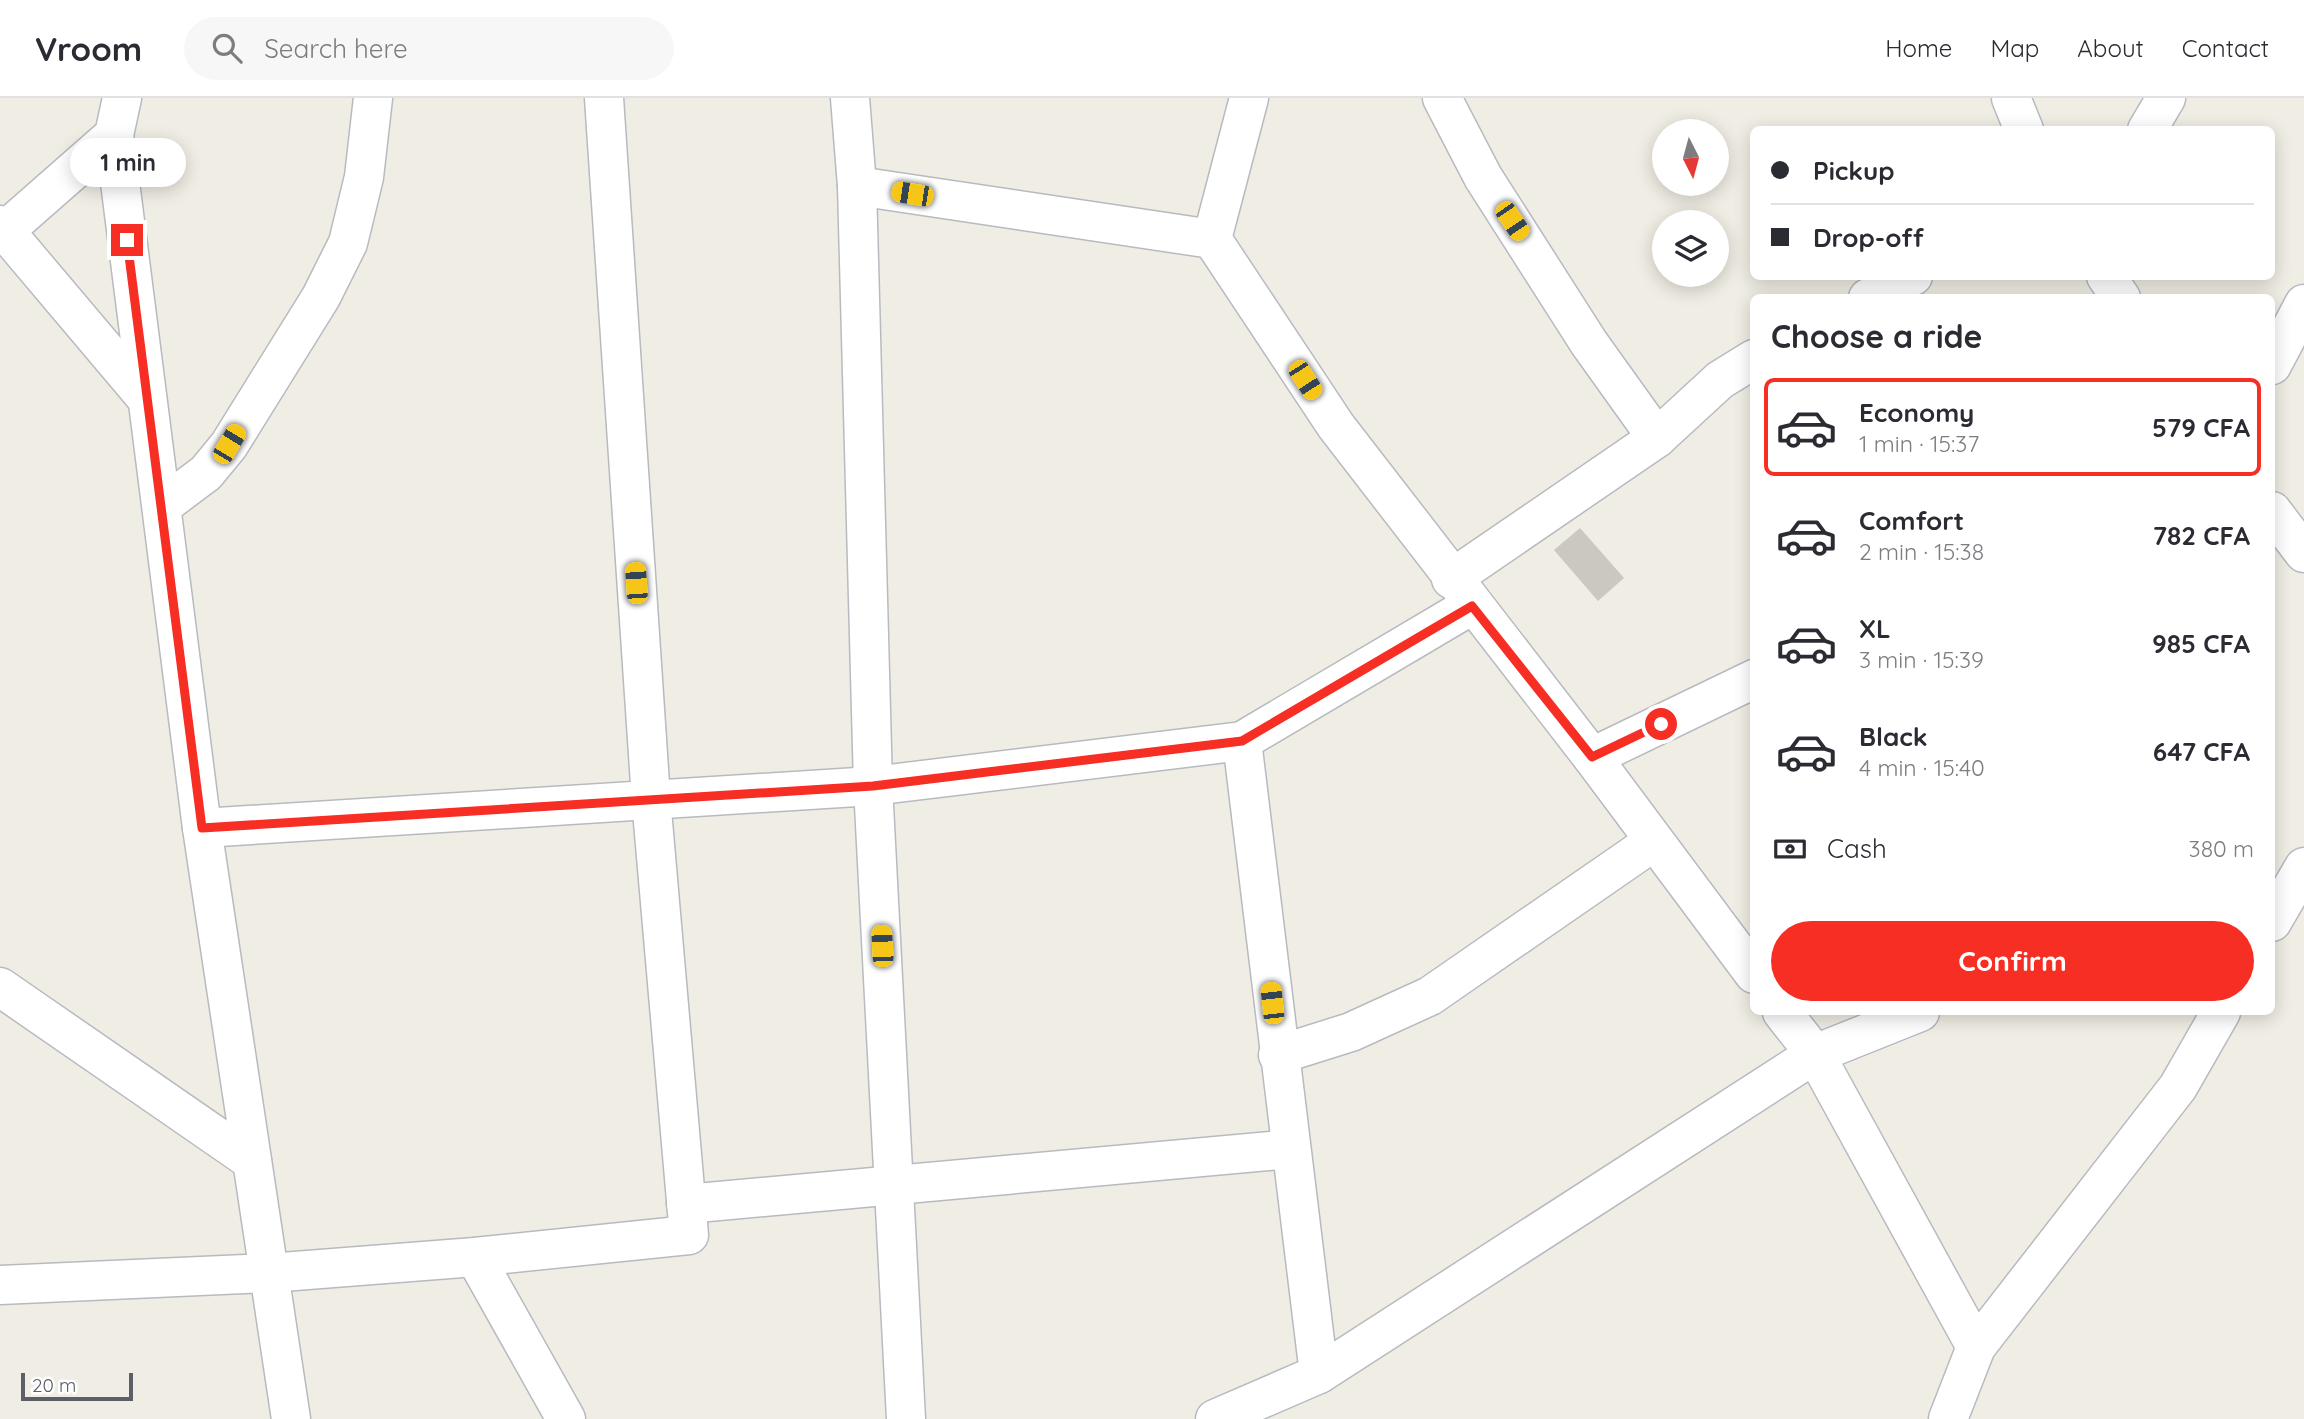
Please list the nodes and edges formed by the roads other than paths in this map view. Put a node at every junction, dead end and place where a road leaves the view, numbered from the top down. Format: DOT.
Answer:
graph roads {
  1 [pos="122,98"];
  2 [pos="373,98"];
  3 [pos="604,98"];
  4 [pos="850,98"];
  5 [pos="1249,98"];
  6 [pos="1441,98"];
  7 [pos="2011,98"];
  8 [pos="2166,98"];
  9 [pos="2022,126"];
  10 [pos="2149,126"];
  11 [pos="114,135"];
  12 [pos="857,186"];
  13 [pos="1,230"];
  14 [pos="1212,239"];
  15 [pos="1905,280"];
  16 [pos="1876,294"];
  17 [pos="2304,304"];
  18 [pos="2275,359"];
  19 [pos="1750,361"];
  20 [pos="147,399"];
  21 [pos="1657,438"];
  22 [pos="162,506"];
  23 [pos="2275,515"];
  24 [pos="2304,553"];
  25 [pos="1462,592"];
  26 [pos="1750,681"];
  27 [pos="1242,741"];
  28 [pos="1592,757"];
  29 [pos="873,786"];
  30 [pos="650,799"];
  31 [pos="202,828"];
  32 [pos="1653,842"];
  33 [pos="2292,875"];
  34 [pos="2275,915"];
  35 [pos="1750,969"];
  36 [pos="0,987"];
  37 [pos="1784,1015"];
  38 [pos="1912,1015"];
  39 [pos="2219,1015"];
  40 [pos="1815,1054"];
  41 [pos="1278,1055"];
  42 [pos="1291,1149"];
  43 [pos="252,1161"];
  44 [pos="894,1185"];
  45 [pos="686,1204"];
  46 [pos="475,1257"];
  47 [pos="270,1273"];
  48 [pos="0,1285"];
  49 [pos="1976,1348"];
  50 [pos="1319,1374"];
  51 [pos="291,1419"];
  52 [pos="565,1419"];
  53 [pos="906,1419"];
  54 [pos="1215,1419"];
  55 [pos="1948,1419"];
  1 -- 11 [label="street"];
  2 -- 22 [label="street"];
  3 -- 30 [label="street"];
  4 -- 12 [label="street"];
  5 -- 14 [label="street"];
  6 -- 21 [label="street"];
  7 -- 9 [label="street"];
  8 -- 10 [label="street"];
  11 -- 13 [label="street"];
  11 -- 20 [label="street"];
  12 -- 14 [label="street"];
  12 -- 29 [label="street"];
  13 -- 20 [label="street"];
  14 -- 25 [label="street"];
  15 -- 16 [label="street"];
  17 -- 18 [label="street"];
  19 -- 21 [label="street"];
  20 -- 22 [label="street"];
  21 -- 25 [label="street"];
  22 -- 31 [label="street"];
  23 -- 24 [label="street"];
  25 -- 27 [label="street"];
  25 -- 28 [label="street"];
  26 -- 28 [label="street"];
  27 -- 29 [label="street"];
  27 -- 41 [label="street"];
  28 -- 32 [label="street"];
  29 -- 30 [label="street"];
  29 -- 44 [label="street"];
  30 -- 31 [label="street"];
  30 -- 45 [label="street"];
  31 -- 43 [label="street"];
  32 -- 35 [label="street"];
  32 -- 41 [label="street"];
  33 -- 34 [label="street"];
  36 -- 43 [label="street"];
  37 -- 40 [label="street"];
  38 -- 40 [label="street"];
  39 -- 49 [label="street"];
  40 -- 49 [label="street"];
  40 -- 50 [label="street"];
  41 -- 42 [label="street"];
  42 -- 44 [label="street"];
  42 -- 50 [label="street"];
  43 -- 47 [label="street"];
  44 -- 45 [label="street"];
  44 -- 53 [label="street"];
  45 -- 46 [label="street"];
  46 -- 47 [label="street"];
  46 -- 52 [label="street"];
  47 -- 48 [label="street"];
  47 -- 51 [label="street"];
  49 -- 55 [label="street"];
  50 -- 54 [label="street"];
}
